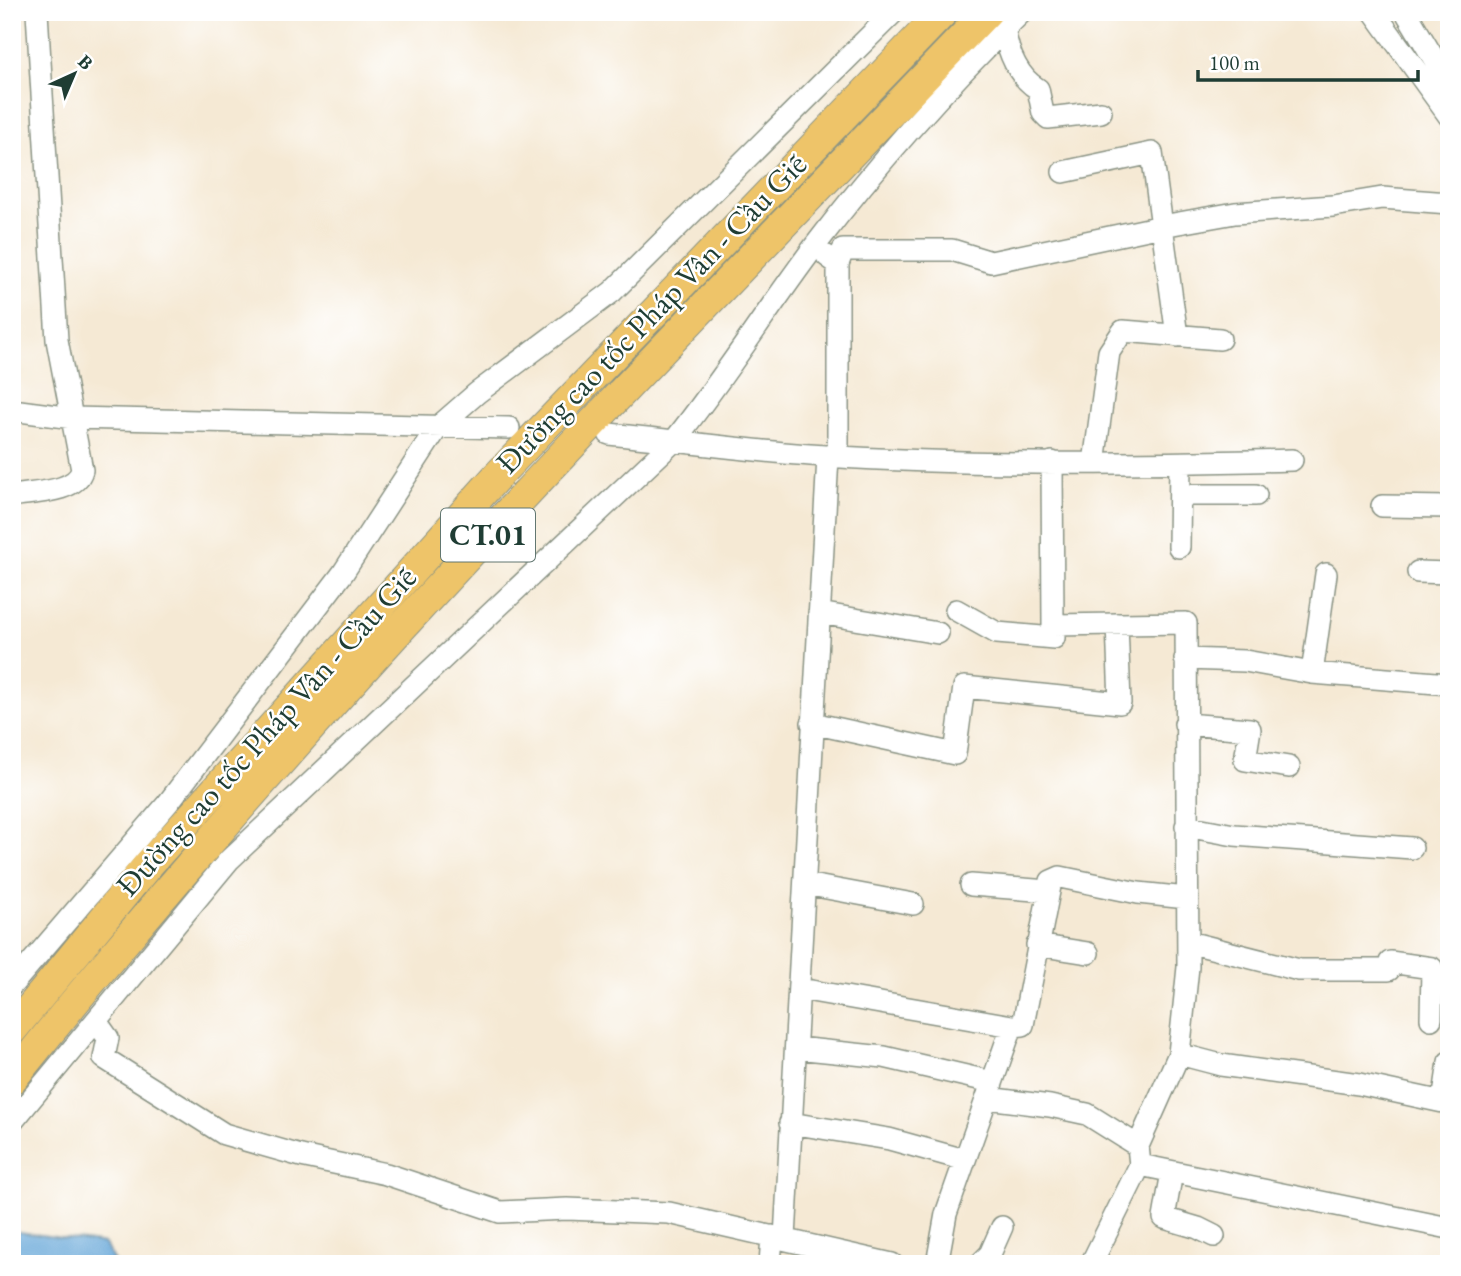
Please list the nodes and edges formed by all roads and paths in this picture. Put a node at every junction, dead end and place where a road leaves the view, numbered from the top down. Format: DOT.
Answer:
graph roads {
  1 [pos="37,12"];
  2 [pos="894,12"];
  3 [pos="943,12"];
  4 [pos="1022,12"];
  5 [pos="1374,12"];
  6 [pos="1406,12"];
  7 [pos="996,21"];
  8 [pos="1449,84"];
  9 [pos="1101,112"];
  10 [pos="1449,117"];
  11 [pos="1063,172"];
  12 [pos="1449,202"];
  13 [pos="1162,226"];
  14 [pos="814,247"];
  15 [pos="838,264"];
  16 [pos="1177,336"];
  17 [pos="1220,340"];
  18 [pos="12,410"];
  19 [pos="73,418"];
  20 [pos="438,427"];
  21 [pos="509,428"];
  22 [pos="609,434"];
  23 [pos="674,441"];
  24 [pos="833,457"];
  25 [pos="1292,460"];
  26 [pos="1052,462"];
  27 [pos="1094,463"];
  28 [pos="1180,463"];
  29 [pos="1180,495"];
  30 [pos="1256,495"];
  31 [pos="12,496"];
  32 [pos="1382,506"];
  33 [pos="1449,506"];
  34 [pos="1179,547"];
  35 [pos="1418,572"];
  36 [pos="1449,573"];
  37 [pos="1326,574"];
  38 [pos="956,610"];
  39 [pos="819,613"];
  40 [pos="1118,624"];
  41 [pos="1054,625"];
  42 [pos="938,633"];
  43 [pos="1185,659"];
  44 [pos="1312,673"];
  45 [pos="1449,684"];
  46 [pos="812,723"];
  47 [pos="1185,724"];
  48 [pos="1289,767"];
  49 [pos="1186,825"];
  50 [pos="1412,848"];
  51 [pos="805,884"];
  52 [pos="971,885"];
  53 [pos="1048,891"];
  54 [pos="1187,898"];
  55 [pos="913,904"];
  56 [pos="1188,942"];
  57 [pos="1037,945"];
  58 [pos="1088,953"];
  59 [pos="12,985"];
  60 [pos="800,989"];
  61 [pos="1431,1019"];
  62 [pos="96,1021"];
  63 [pos="1012,1026"];
  64 [pos="12,1030"];
  65 [pos="796,1048"];
  66 [pos="1180,1054"];
  67 [pos="1449,1062"];
  68 [pos="12,1079"];
  69 [pos="990,1090"];
  70 [pos="12,1122"];
  71 [pos="790,1123"];
  72 [pos="1139,1155"];
  73 [pos="965,1160"];
  74 [pos="1172,1172"];
  75 [pos="1002,1227"];
  76 [pos="1449,1228"];
  77 [pos="1214,1236"];
  78 [pos="778,1237"];
  79 [pos="770,1264"];
  80 [pos="892,1264"];
  81 [pos="937,1264"];
  82 [pos="980,1264"];
  83 [pos="1091,1264"];
  1 -- 19 [label="street"];
  2 -- 20 [label="street"];
  3 -- 64 [label="highway, Đường cao tốc Pháp Vân - Cầu Giẽ / CT.01"];
  4 -- 7 [label="street"];
  5 -- 10 [label="street"];
  6 -- 8 [label="street"];
  7 -- 9 [label="street"];
  7 -- 14 [label="street"];
  7 -- 68 [label="highway, Đường cao tốc Pháp Vân - Cầu Giẽ / CT.01"];
  11 -- 13 [label="street"];
  12 -- 13 [label="street"];
  13 -- 15 [label="street"];
  13 -- 16 [label="street"];
  14 -- 15 [label="street"];
  14 -- 23 [label="street"];
  15 -- 24 [label="street"];
  16 -- 17 [label="street"];
  16 -- 27 [label="street"];
  18 -- 19 [label="street"];
  19 -- 20 [label="street"];
  19 -- 31 [label="street"];
  20 -- 21 [label="street"];
  20 -- 59 [label="street"];
  22 -- 23 [label="street"];
  23 -- 24 [label="street"];
  23 -- 62 [label="street"];
  24 -- 26 [label="street"];
  24 -- 39 [label="street"];
  25 -- 28 [label="street"];
  26 -- 27 [label="street"];
  26 -- 41 [label="street"];
  27 -- 28 [label="street"];
  28 -- 29 [label="street"];
  29 -- 30 [label="street"];
  29 -- 34 [label="street"];
  32 -- 33 [label="street"];
  35 -- 36 [label="street"];
  37 -- 44 [label="street"];
  38 -- 41 [label="street"];
  39 -- 42 [label="street"];
  39 -- 46 [label="street"];
  40 -- 41 [label="street"];
  40 -- 43 [label="street"];
  40 -- 46 [label="street"];
  43 -- 44 [label="street"];
  43 -- 47 [label="street"];
  44 -- 45 [label="street"];
  46 -- 51 [label="street"];
  47 -- 48 [label="street"];
  47 -- 49 [label="street"];
  49 -- 50 [label="street"];
  49 -- 54 [label="street"];
  51 -- 55 [label="street"];
  51 -- 60 [label="street"];
  52 -- 53 [label="street"];
  53 -- 54 [label="street"];
  53 -- 57 [label="street"];
  54 -- 56 [label="street"];
  56 -- 61 [label="street"];
  56 -- 66 [label="street"];
  57 -- 58 [label="street"];
  57 -- 63 [label="street"];
  60 -- 63 [label="street"];
  60 -- 65 [label="street"];
  62 -- 70 [label="street"];
  62 -- 78 [label="street"];
  63 -- 69 [label="street"];
  65 -- 69 [label="street"];
  65 -- 71 [label="street"];
  66 -- 67 [label="street"];
  66 -- 72 [label="street"];
  69 -- 72 [label="street"];
  69 -- 73 [label="street"];
  71 -- 73 [label="street"];
  71 -- 78 [label="street"];
  72 -- 74 [label="street"];
  72 -- 83 [label="street"];
  73 -- 81 [label="street"];
  74 -- 76 [label="street"];
  74 -- 77 [label="street"];
  75 -- 82 [label="street"];
  78 -- 79 [label="street"];
  78 -- 80 [label="street"];
}
